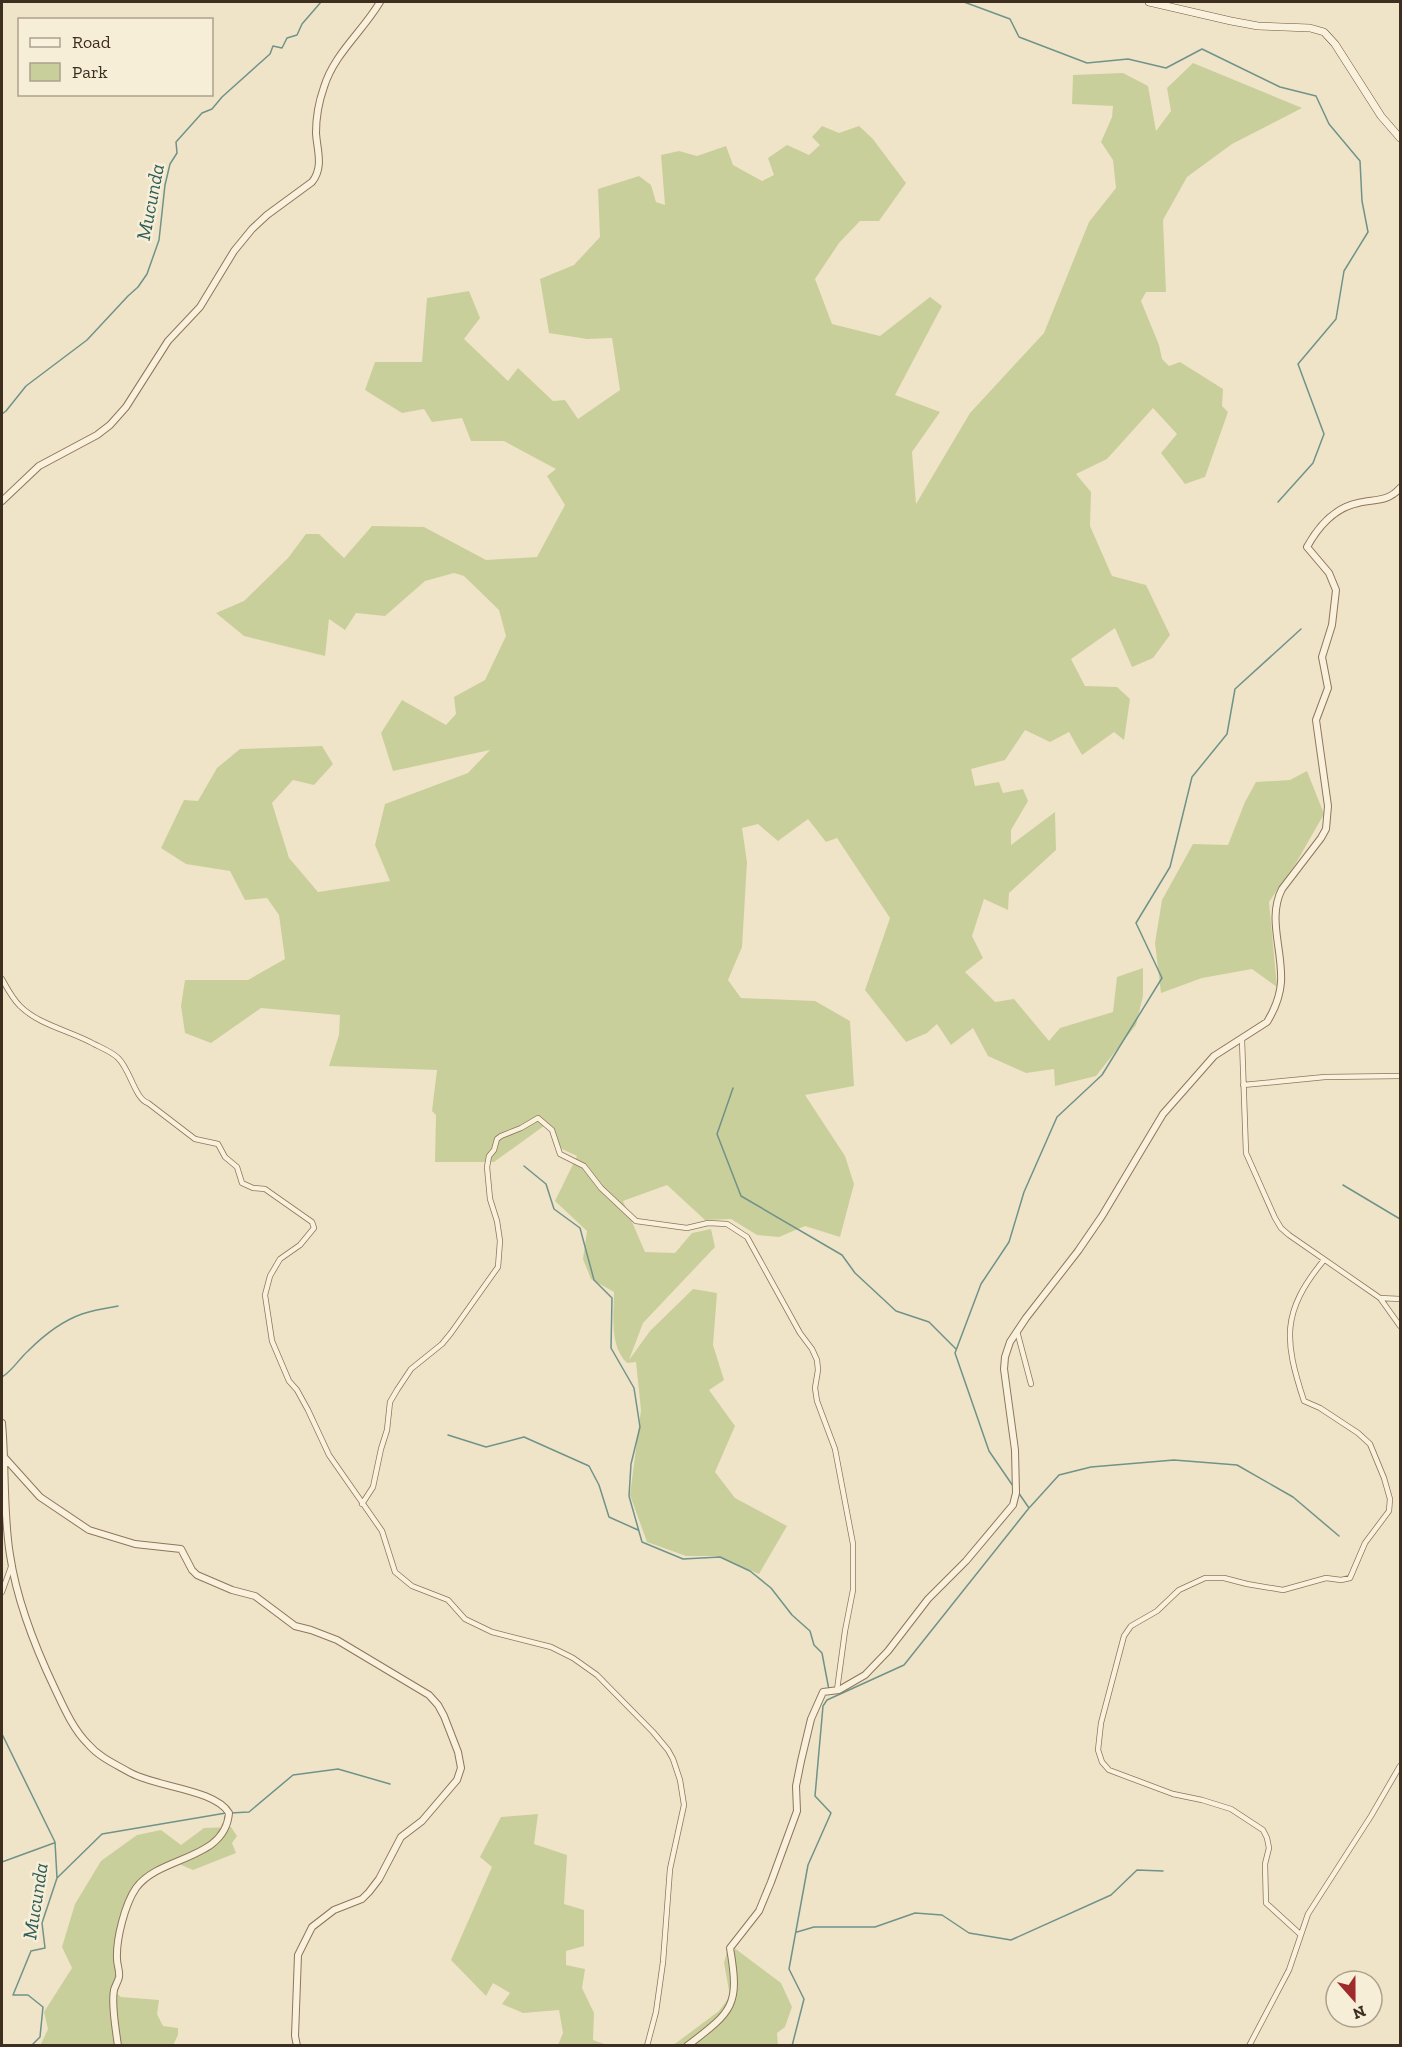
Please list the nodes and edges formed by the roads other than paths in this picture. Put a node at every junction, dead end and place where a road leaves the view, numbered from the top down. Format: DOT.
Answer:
graph roads {
  1 [pos="380,2"];
  2 [pos="1149,2"];
  3 [pos="1401,138"];
  4 [pos="1401,488"];
  5 [pos="2,501"];
  6 [pos="2,979"];
  7 [pos="1242,1040"];
  8 [pos="1401,1076"];
  9 [pos="1243,1085"];
  10 [pos="1324,1260"];
  11 [pos="1380,1299"];
  12 [pos="1401,1299"];
  13 [pos="1401,1326"];
  14 [pos="1017,1331"];
  15 [pos="1031,1384"];
  16 [pos="2,1423"];
  17 [pos="4,1457"];
  18 [pos="362,1504"];
  19 [pos="12,1564"];
  20 [pos="2,1592"];
  21 [pos="836,1690"];
  22 [pos="1401,1766"];
  23 [pos="1300,1934"];
  24 [pos="118,2046"];
  25 [pos="297,2046"];
  26 [pos="647,2046"];
  27 [pos="687,2046"];
  28 [pos="1249,2046"];
  1 -- 5 [label="street"];
  2 -- 3 [label="main road"];
  4 -- 7 [label="street"];
  6 -- 18 [label="street"];
  7 -- 9 [label="street"];
  7 -- 14 [label="street"];
  8 -- 9 [label="street"];
  9 -- 10 [label="street"];
  10 -- 11 [label="street"];
  10 -- 23 [label="street"];
  11 -- 12 [label="street"];
  11 -- 13 [label="street"];
  14 -- 15 [label="street"];
  14 -- 21 [label="street"];
  16 -- 17 [label="street"];
  17 -- 19 [label="street"];
  17 -- 25 [label="street"];
  18 -- 21 [label="street"];
  18 -- 26 [label="street"];
  19 -- 20 [label="street"];
  19 -- 24 [label="street"];
  21 -- 27 [label="street"];
  22 -- 23 [label="street"];
  23 -- 28 [label="street"];
}
